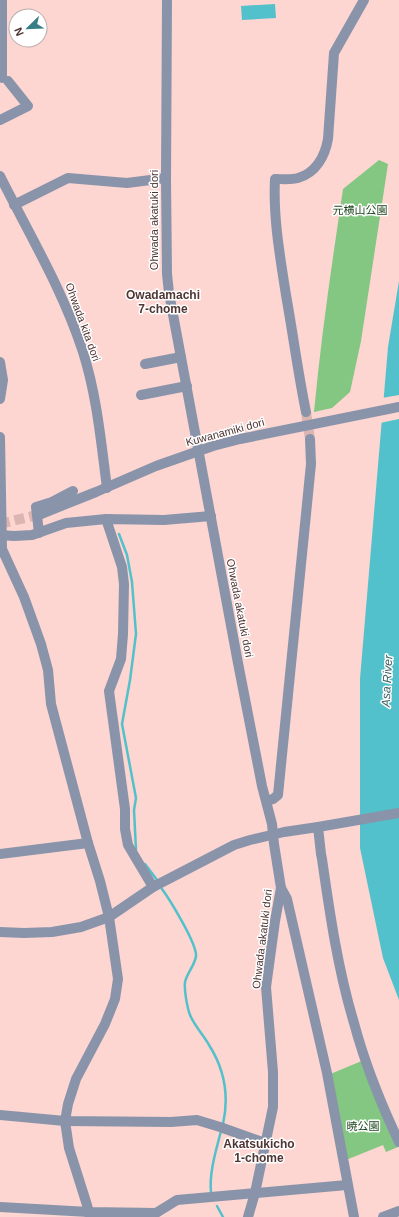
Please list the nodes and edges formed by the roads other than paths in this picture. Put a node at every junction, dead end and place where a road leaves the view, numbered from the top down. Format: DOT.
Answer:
graph roads {
  1 [pos="2,0"];
  2 [pos="167,0"];
  3 [pos="175,0"];
  4 [pos="364,0"];
  5 [pos="0,120"];
  6 [pos="0,176"];
  7 [pos="166,178"];
  8 [pos="14,205"];
  9 [pos="181,357"];
  10 [pos="0,362"];
  11 [pos="145,364"];
  12 [pos="186,386"];
  13 [pos="141,395"];
  14 [pos="0,399"];
  15 [pos="399,407"];
  16 [pos="306,412"];
  17 [pos="0,437"];
  18 [pos="310,438"];
  19 [pos="199,450"];
  20 [pos="107,488"];
  21 [pos="73,492"];
  22 [pos="41,514"];
  23 [pos="211,516"];
  24 [pos="106,519"];
  25 [pos="39,533"];
  26 [pos="1,535"];
  27 [pos="267,801"];
  28 [pos="399,813"];
  29 [pos="322,826"];
  30 [pos="273,834"];
  31 [pos="88,843"];
  32 [pos="0,854"];
  33 [pos="153,887"];
  34 [pos="281,888"];
  35 [pos="109,917"];
  36 [pos="0,932"];
  37 [pos="0,1115"];
  38 [pos="65,1121"];
  39 [pos="399,1142"];
  40 [pos="265,1143"];
  41 [pos="347,1185"];
  42 [pos="255,1193"];
  43 [pos="0,1208"];
  44 [pos="399,1211"];
  45 [pos="89,1215"];
  46 [pos="248,1217"];
  47 [pos="354,1217"];
  48 [pos="383,1217"];
  1 -- 5 [label="street"];
  2 -- 3 [label="street"];
  2 -- 7 [label="street, Ohwada akatuki dori"];
  4 -- 16 [label="street"];
  6 -- 8 [label="street, Ohwada kita dori"];
  7 -- 8 [label="street"];
  7 -- 9 [label="street, Ohwada akatuki dori"];
  8 -- 20 [label="street, Ohwada kita dori"];
  9 -- 11 [label="street"];
  9 -- 12 [label="street, Ohwada akatuki dori"];
  10 -- 14 [label="street"];
  12 -- 13 [label="street"];
  12 -- 19 [label="street, Ohwada akatuki dori"];
  15 -- 19 [label="street, Kuwanamiki dori"];
  17 -- 26 [label="street"];
  18 -- 27 [label="street"];
  19 -- 20 [label="street, Kuwanamiki dori"];
  19 -- 23 [label="street, Ohwada akatuki dori"];
  20 -- 22 [label="street, Kuwanamiki dori"];
  21 -- 25 [label="street"];
  23 -- 24 [label="street"];
  23 -- 27 [label="street, Ohwada akatuki dori"];
  24 -- 25 [label="street"];
  24 -- 33 [label="street"];
  25 -- 26 [label="street"];
  26 -- 31 [label="street"];
  27 -- 30 [label="street, Ohwada akatuki dori"];
  28 -- 29 [label="street"];
  29 -- 30 [label="street"];
  29 -- 39 [label="street"];
  30 -- 33 [label="street"];
  30 -- 34 [label="street, Ohwada akatuki dori"];
  31 -- 32 [label="street"];
  31 -- 35 [label="street"];
  33 -- 35 [label="street"];
  34 -- 40 [label="street, Ohwada akatuki dori"];
  34 -- 41 [label="street"];
  35 -- 36 [label="street"];
  35 -- 38 [label="street"];
  37 -- 38 [label="street"];
  38 -- 40 [label="street"];
  38 -- 45 [label="street"];
  40 -- 42 [label="street, Ohwada akatuki dori"];
  41 -- 42 [label="street"];
  41 -- 47 [label="street"];
  42 -- 45 [label="street"];
  42 -- 46 [label="street, Ohwada akatuki dori"];
  43 -- 45 [label="street"];
  44 -- 48 [label="street"];
}
